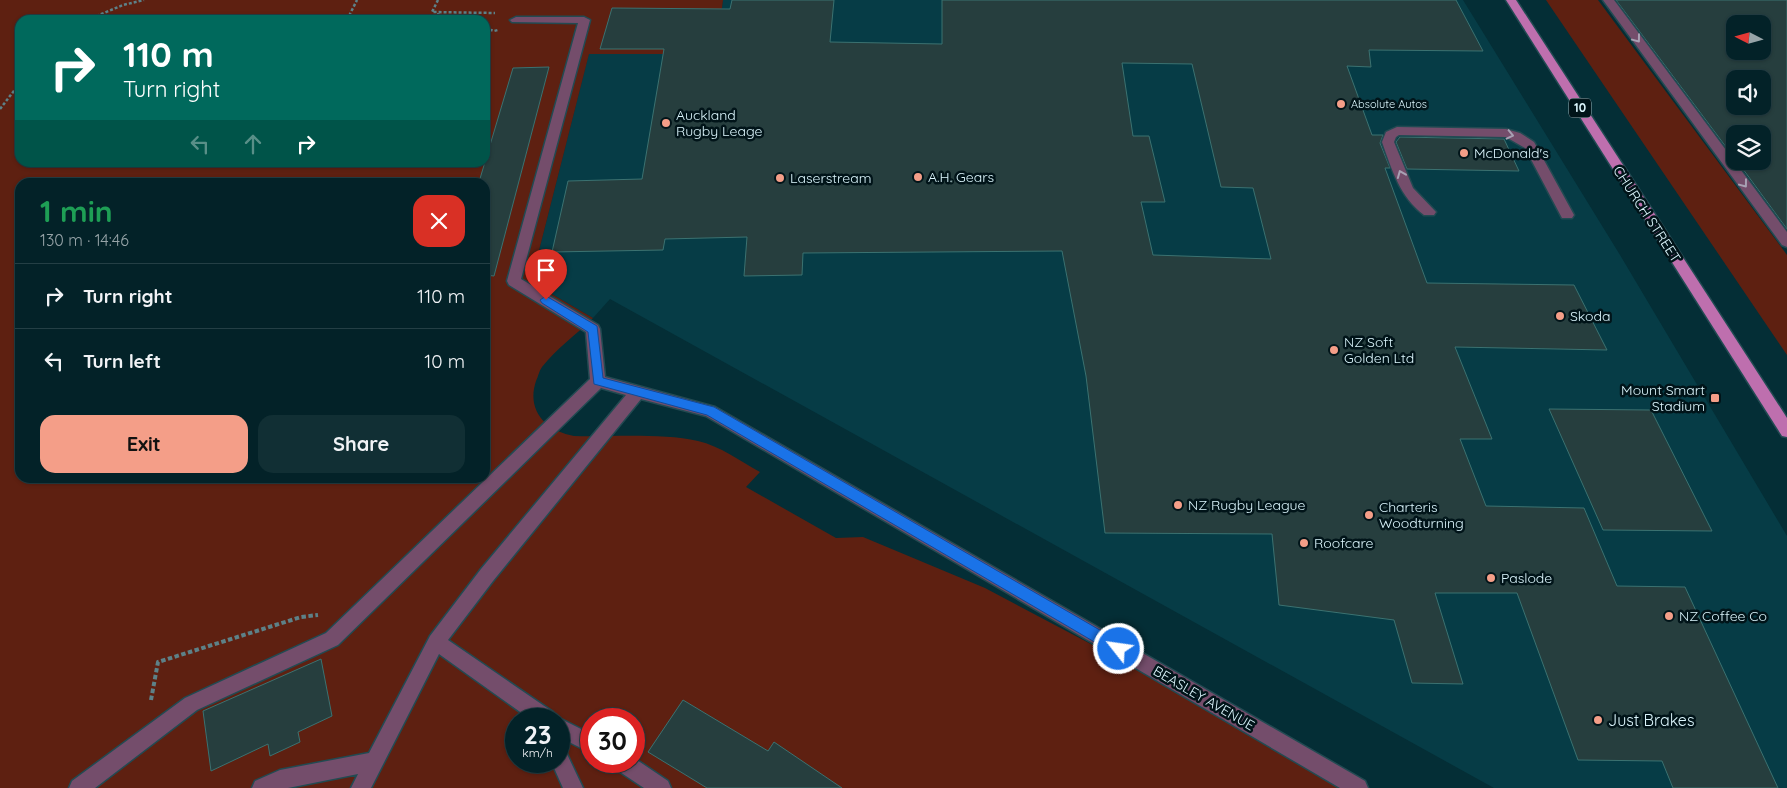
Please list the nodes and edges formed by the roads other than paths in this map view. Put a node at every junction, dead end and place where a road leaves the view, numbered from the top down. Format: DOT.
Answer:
graph roads {
  1 [pos="1511,0"];
  2 [pos="1608,0"];
  3 [pos="516,20"];
  4 [pos="1429,212"];
  5 [pos="1567,215"];
  6 [pos="1787,242"];
  7 [pos="598,381"];
  8 [pos="638,391"];
  9 [pos="1786,434"];
  10 [pos="436,642"];
  11 [pos="527,708"];
  12 [pos="375,761"];
  13 [pos="566,773"];
  14 [pos="639,773"];
  15 [pos="79,788"];
  16 [pos="262,788"];
  17 [pos="361,788"];
  18 [pos="573,788"];
  19 [pos="661,788"];
  20 [pos="1358,788"];
  1 -- 9 [label="main road, CHURCH STREET / 10"];
  2 -- 6 [label="street, one-way"];
  3 -- 7 [label="street"];
  4 -- 5 [label="street, one-way"];
  7 -- 8 [label="street, BEASLEY AVENUE"];
  7 -- 15 [label="street"];
  8 -- 10 [label="street"];
  8 -- 20 [label="street, BEASLEY AVENUE"];
  10 -- 11 [label="street"];
  10 -- 12 [label="street"];
  12 -- 16 [label="street"];
  12 -- 17 [label="street"];
  13 -- 18 [label="street"];
  14 -- 19 [label="street"];
}
